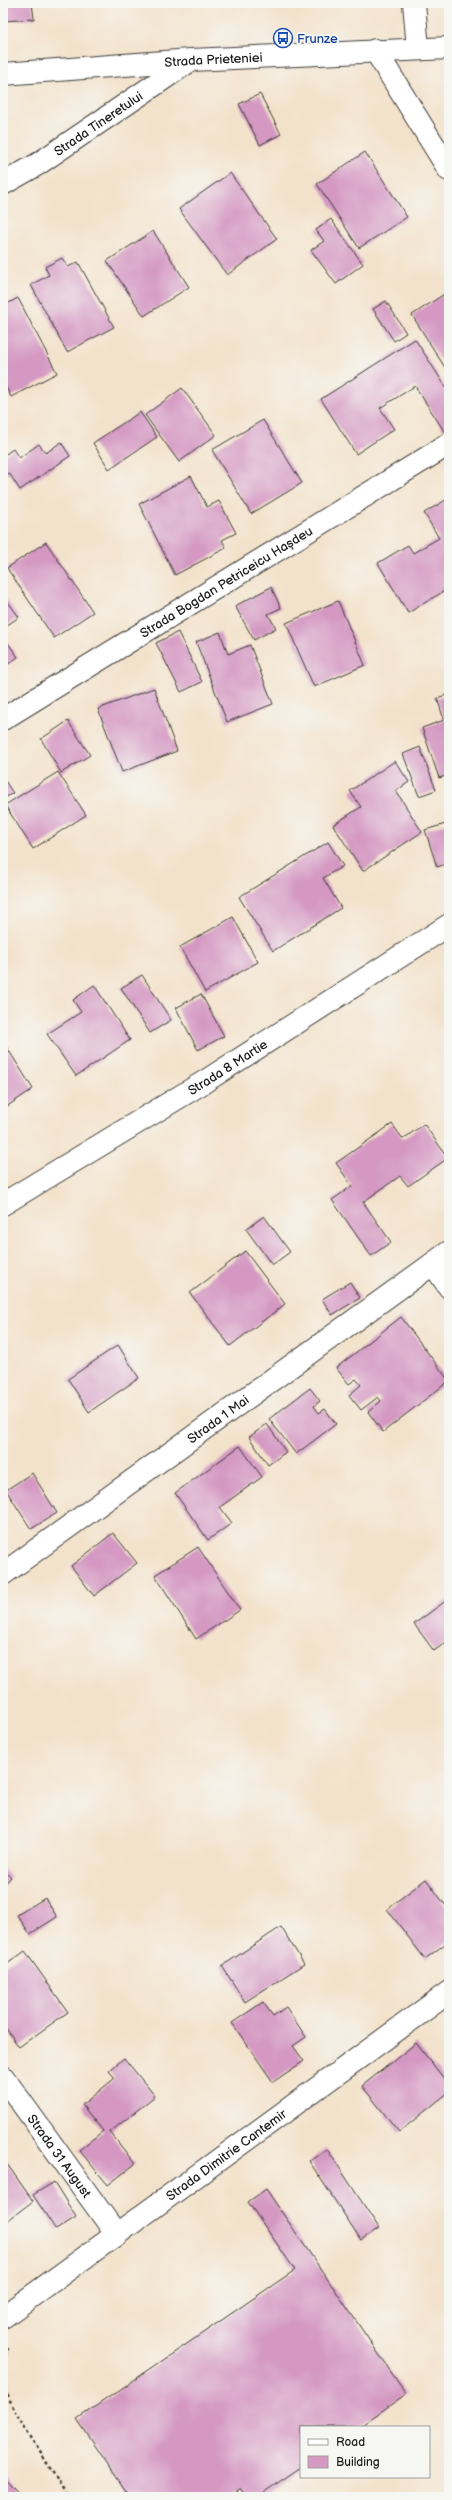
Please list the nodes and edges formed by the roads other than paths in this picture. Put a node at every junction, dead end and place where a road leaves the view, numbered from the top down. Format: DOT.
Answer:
graph roads {
  1 [pos="414,3"];
  2 [pos="449,48"];
  3 [pos="418,49"];
  4 [pos="376,50"];
  5 [pos="191,60"];
  6 [pos="3,74"];
  7 [pos="449,170"];
  8 [pos="3,184"];
  9 [pos="449,444"];
  10 [pos="3,719"];
  11 [pos="449,925"];
  12 [pos="3,1204"];
  13 [pos="441,1258"];
  14 [pos="449,1287"];
  15 [pos="3,1574"];
  16 [pos="449,1992"];
  17 [pos="3,2077"];
  18 [pos="117,2235"];
  19 [pos="3,2317"];
  1 -- 3 [label="street"];
  2 -- 3 [label="street, Strada Prieteniei"];
  3 -- 4 [label="street, Strada Prieteniei"];
  4 -- 5 [label="street, Strada Prieteniei"];
  4 -- 7 [label="street"];
  5 -- 6 [label="street, Strada Prieteniei"];
  5 -- 8 [label="street, Strada Tineretului"];
  9 -- 10 [label="street, Strada Bogdan Petriceicu Hașdeu"];
  11 -- 12 [label="street, Strada 8 Martie"];
  13 -- 14 [label="street, Strada 1 Mai"];
  13 -- 15 [label="street, Strada 1 Mai"];
  16 -- 18 [label="street, Strada Dimitrie Cantemir"];
  17 -- 18 [label="street, Strada 31 August"];
  18 -- 19 [label="street, Strada Dimitrie Cantemir"];
}
